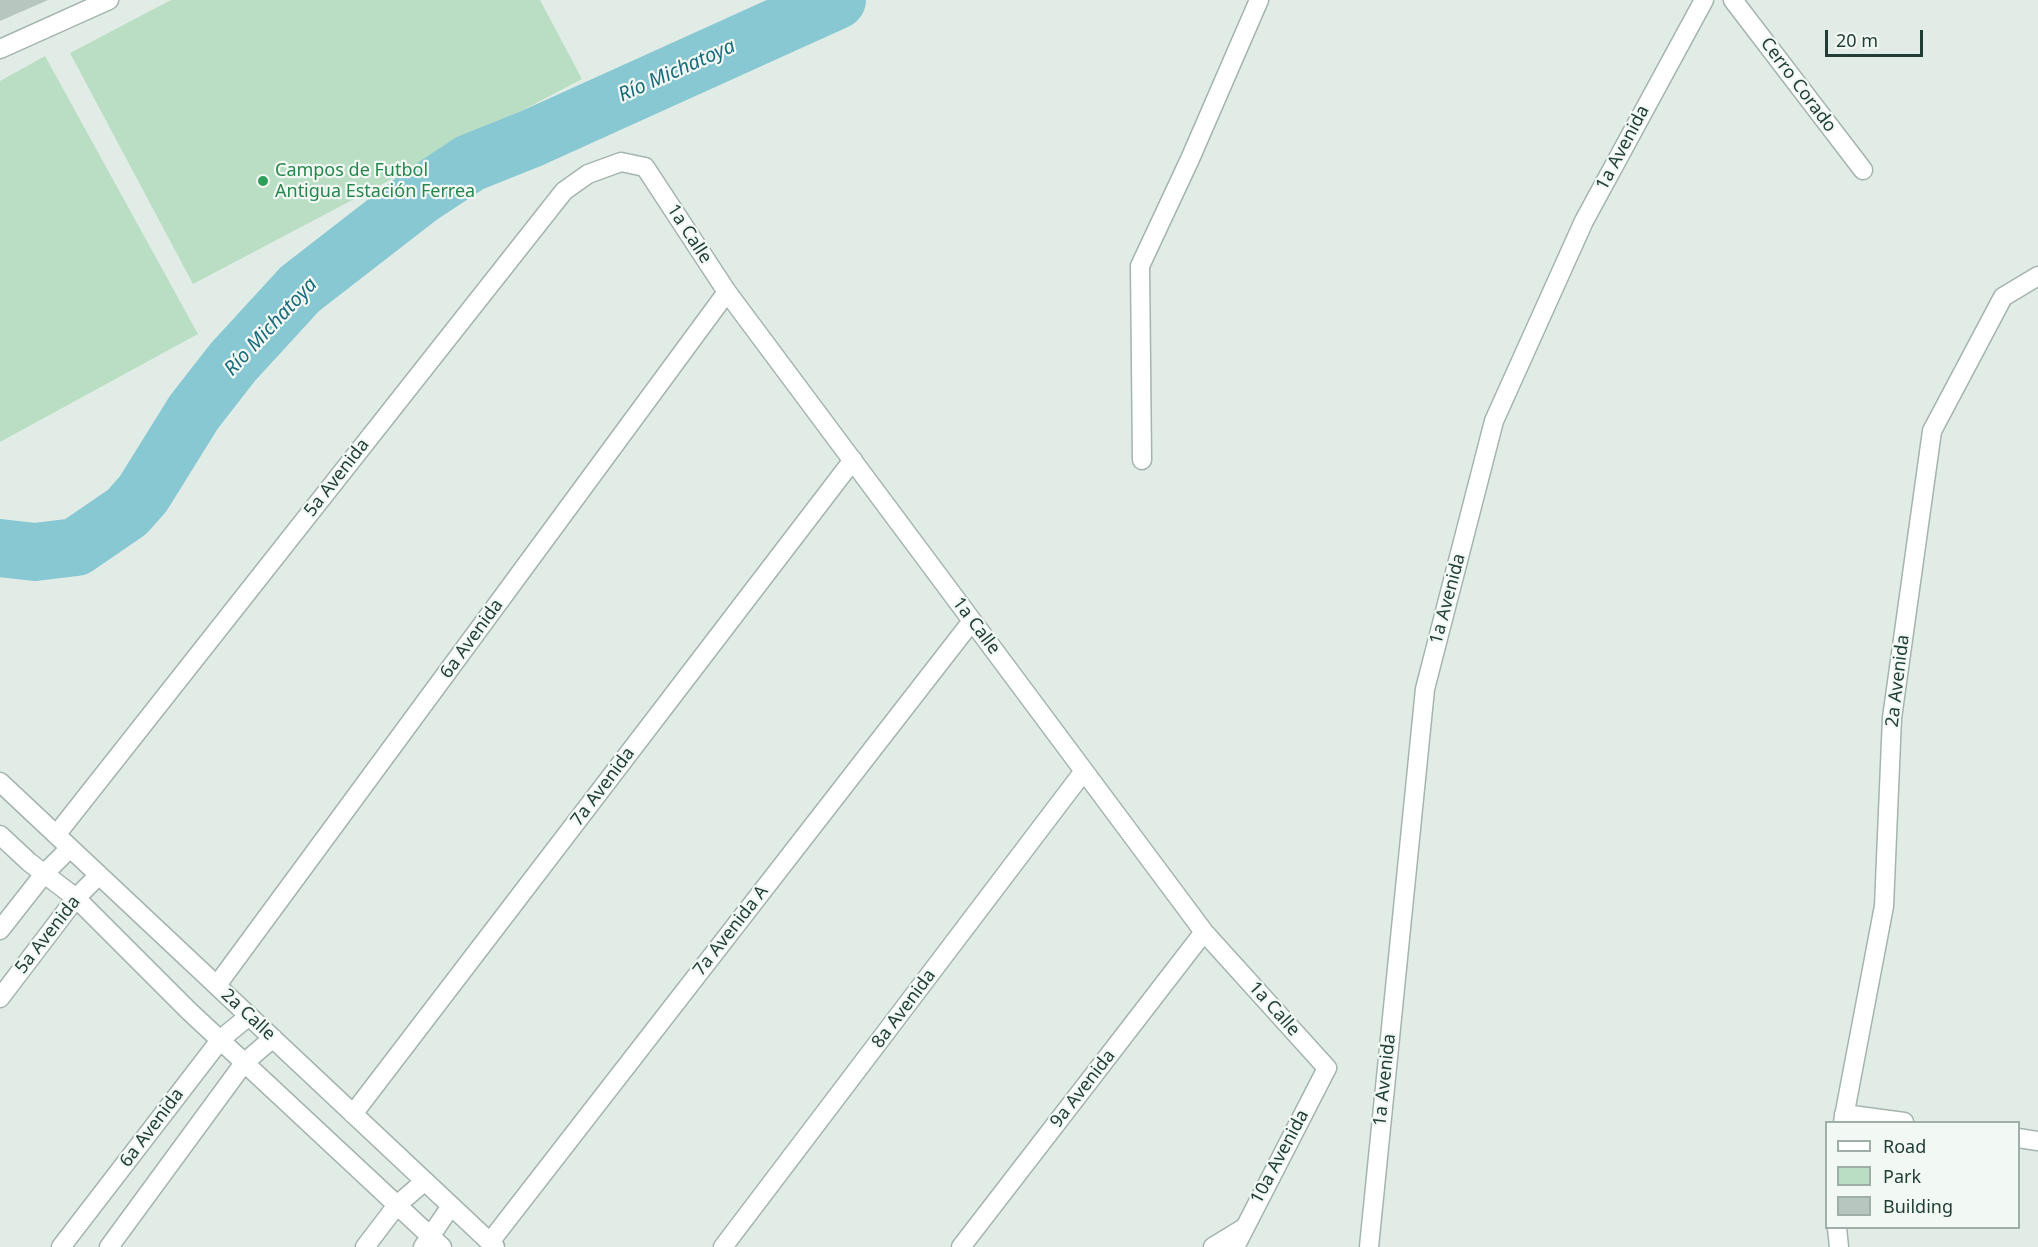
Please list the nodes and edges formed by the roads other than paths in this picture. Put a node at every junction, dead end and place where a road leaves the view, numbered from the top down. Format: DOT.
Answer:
graph roads {
  1 [pos="109,0"];
  2 [pos="1259,0"];
  3 [pos="1704,0"];
  4 [pos="1733,0"];
  5 [pos="0,49"];
  6 [pos="645,167"];
  7 [pos="1863,170"];
  8 [pos="2038,276"];
  9 [pos="727,292"];
  10 [pos="853,460"];
  11 [pos="1142,460"];
  12 [pos="972,621"];
  13 [pos="1084,771"];
  14 [pos="0,782"];
  15 [pos="0,835"];
  16 [pos="56,835"];
  17 [pos="70,848"];
  18 [pos="44,874"];
  19 [pos="99,875"];
  20 [pos="76,898"];
  21 [pos="0,930"];
  22 [pos="1204,932"];
  23 [pos="216,985"];
  24 [pos="0,998"];
  25 [pos="249,1016"];
  26 [pos="273,1038"];
  27 [pos="221,1039"];
  28 [pos="244,1063"];
  29 [pos="1327,1068"];
  30 [pos="353,1114"];
  31 [pos="1844,1118"];
  32 [pos="1889,1121"];
  33 [pos="2020,1138"];
  34 [pos="2038,1141"];
  35 [pos="425,1181"];
  36 [pos="397,1205"];
  37 [pos="451,1206"];
  38 [pos="1244,1228"];
  39 [pos="1837,1229"];
  40 [pos="432,1243"];
  41 [pos="492,1245"];
  42 [pos="61,1247"];
  43 [pos="110,1247"];
  44 [pos="365,1247"];
  45 [pos="723,1247"];
  46 [pos="961,1247"];
  47 [pos="1214,1247"];
  48 [pos="1235,1247"];
  49 [pos="1369,1247"];
  50 [pos="1839,1247"];
  1 -- 5 [label="street"];
  2 -- 11 [label="street"];
  3 -- 49 [label="street, 1a Avenida"];
  4 -- 7 [label="street, Cerro Corado"];
  6 -- 9 [label="street, 1a Calle"];
  6 -- 16 [label="street, 5a Avenida"];
  8 -- 31 [label="street, 2a Avenida"];
  9 -- 10 [label="street, 1a Calle"];
  9 -- 23 [label="street, 6a Avenida"];
  10 -- 12 [label="street, 1a Calle"];
  10 -- 30 [label="street, 7a Avenida"];
  12 -- 13 [label="street, 1a Calle"];
  12 -- 41 [label="street, 7a Avenida A"];
  13 -- 22 [label="street, 1a Calle"];
  13 -- 45 [label="street, 8a Avenida"];
  14 -- 16 [label="street, 2a Calle"];
  15 -- 18 [label="street, 2a Calle"];
  16 -- 17 [label="street, 2a Calle"];
  17 -- 18 [label="street"];
  17 -- 19 [label="street, 2a Calle"];
  18 -- 20 [label="street, 2a Calle"];
  18 -- 21 [label="street"];
  19 -- 20 [label="street, 5a Avenida"];
  19 -- 23 [label="street, 2a Calle"];
  20 -- 24 [label="street, 5a Avenida"];
  20 -- 27 [label="street, 2a Calle"];
  22 -- 29 [label="street, 1a Calle"];
  22 -- 46 [label="street, 9a Avenida"];
  23 -- 25 [label="street, 2a Calle"];
  25 -- 26 [label="street, 2a Calle"];
  25 -- 27 [label="street, 6a Avenida"];
  26 -- 28 [label="street, 6a Avenida"];
  26 -- 30 [label="street, 2a Calle"];
  27 -- 28 [label="street, 2a Calle"];
  27 -- 42 [label="street, 6a Avenida"];
  28 -- 36 [label="street, 2a Calle"];
  28 -- 43 [label="street, 6a Avenida"];
  29 -- 38 [label="street, 10a Avenida"];
  30 -- 35 [label="street, 2a Calle"];
  31 -- 32 [label="street"];
  33 -- 34 [label="street"];
  35 -- 36 [label="street"];
  35 -- 37 [label="street, 2a Calle"];
  36 -- 40 [label="street, 2a Calle"];
  36 -- 44 [label="street"];
  37 -- 40 [label="street"];
  37 -- 41 [label="street, 2a Calle"];
  38 -- 47 [label="street"];
  38 -- 48 [label="street, 10a Avenida"];
  39 -- 50 [label="street"];
}
